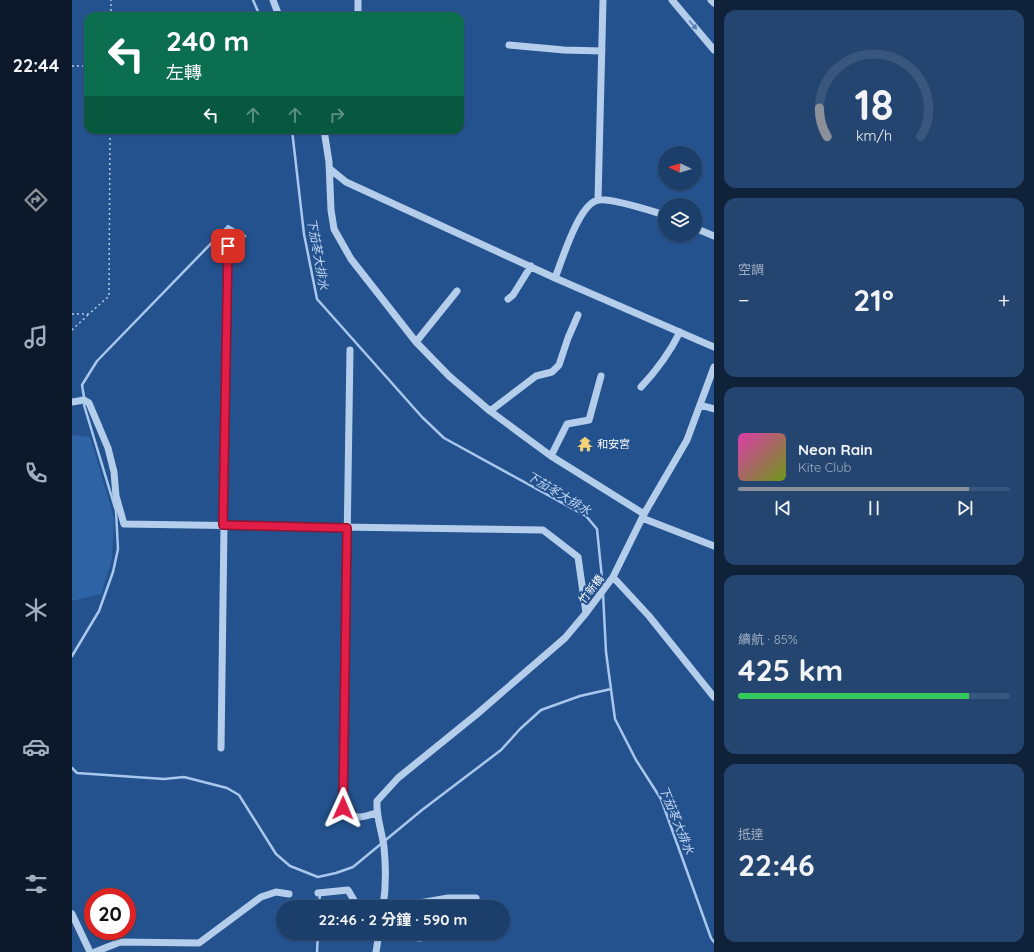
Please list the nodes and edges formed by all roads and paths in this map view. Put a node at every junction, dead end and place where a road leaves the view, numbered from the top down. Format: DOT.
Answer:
graph roads {
  1 [pos="111,0"];
  2 [pos="273,0"];
  3 [pos="358,0"];
  4 [pos="603,0"];
  5 [pos="672,0"];
  6 [pos="711,0"];
  7 [pos="714,3"];
  8 [pos="111,12"];
  9 [pos="278,12"];
  10 [pos="358,12"];
  11 [pos="510,46"];
  12 [pos="714,50"];
  13 [pos="602,51"];
  14 [pos="72,66"];
  15 [pos="84,66"];
  16 [pos="110,134"];
  17 [pos="325,134"];
  18 [pos="330,169"];
  19 [pos="598,200"];
  20 [pos="658,213"];
  21 [pos="228,231"];
  22 [pos="702,231"];
  23 [pos="714,236"];
  24 [pos="531,266"];
  25 [pos="555,278"];
  26 [pos="457,292"];
  27 [pos="508,298"];
  28 [pos="72,314"];
  29 [pos="88,314"];
  30 [pos="578,315"];
  31 [pos="72,330"];
  32 [pos="680,332"];
  33 [pos="416,342"];
  34 [pos="714,347"];
  35 [pos="350,350"];
  36 [pos="714,367"];
  37 [pos="601,376"];
  38 [pos="641,387"];
  39 [pos="72,402"];
  40 [pos="700,405"];
  41 [pos="714,410"];
  42 [pos="490,411"];
  43 [pos="551,456"];
  44 [pos="643,516"];
  45 [pos="223,525"];
  46 [pos="347,528"];
  47 [pos="714,546"];
  48 [pos="613,577"];
  49 [pos="586,613"];
  50 [pos="714,697"];
  51 [pos="221,748"];
  52 [pos="376,814"];
  53 [pos="318,893"];
  54 [pos="289,894"];
  55 [pos="476,898"];
  56 [pos="354,900"];
  57 [pos="384,900"];
  58 [pos="436,900"];
  59 [pos="72,914"];
  60 [pos="76,928"];
  61 [pos="377,940"];
  62 [pos="90,952"];
  63 [pos="95,952"];
  64 [pos="376,952"];
  1 -- 8 [label="path"];
  2 -- 9 [label="street"];
  3 -- 10 [label="street"];
  4 -- 13 [label="street"];
  5 -- 12 [label="street, one-way"];
  6 -- 7 [label="street"];
  11 -- 13 [label="street"];
  13 -- 19 [label="street"];
  14 -- 15 [label="path"];
  16 -- 29 [label="path"];
  17 -- 18 [label="street"];
  18 -- 24 [label="street"];
  18 -- 33 [label="street"];
  19 -- 20 [label="street"];
  19 -- 25 [label="street"];
  21 -- 45 [label="street"];
  22 -- 23 [label="street"];
  24 -- 25 [label="street"];
  24 -- 27 [label="street"];
  25 -- 32 [label="street"];
  26 -- 33 [label="street"];
  28 -- 29 [label="path"];
  29 -- 31 [label="path"];
  30 -- 42 [label="street"];
  32 -- 34 [label="street"];
  32 -- 38 [label="street"];
  33 -- 42 [label="street"];
  35 -- 46 [label="street"];
  36 -- 40 [label="street, 竹新橋"];
  37 -- 43 [label="street"];
  39 -- 45 [label="street"];
  40 -- 41 [label="street"];
  40 -- 44 [label="street, 竹新橋"];
  42 -- 43 [label="street"];
  43 -- 44 [label="street"];
  44 -- 47 [label="street"];
  44 -- 48 [label="street, 竹新橋"];
  45 -- 46 [label="street"];
  45 -- 51 [label="street"];
  46 -- 49 [label="street"];
  46 -- 52 [label="street"];
  48 -- 49 [label="street, 竹新橋"];
  48 -- 50 [label="street"];
  49 -- 52 [label="street, 竹新橋"];
  52 -- 57 [label="street"];
  53 -- 56 [label="street"];
  54 -- 63 [label="street"];
  55 -- 58 [label="street"];
  59 -- 60 [label="street"];
  60 -- 62 [label="street"];
  61 -- 64 [label="street"];
}
